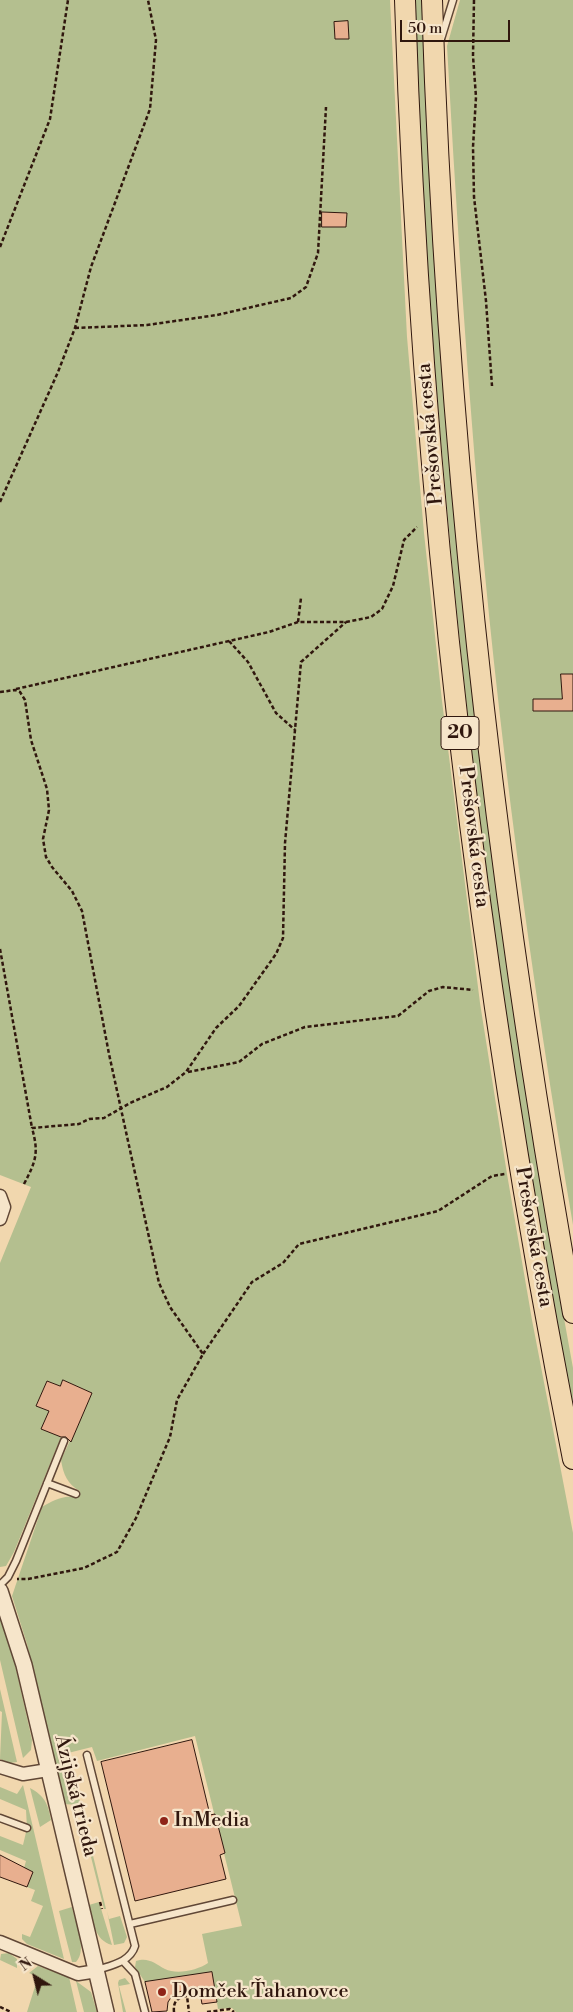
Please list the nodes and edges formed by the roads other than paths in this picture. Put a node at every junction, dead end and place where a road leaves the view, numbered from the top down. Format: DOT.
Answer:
graph roads {
  1 [pos="405,0"];
  2 [pos="432,0"];
  3 [pos="453,0"];
  4 [pos="434,65"];
  5 [pos="0,1196"];
  6 [pos="0,1219"];
  7 [pos="573,1312"];
  8 [pos="64,1441"];
  9 [pos="573,1459"];
  10 [pos="47,1483"];
  11 [pos="76,1494"];
  12 [pos="0,1585"];
  13 [pos="0,1591"];
  14 [pos="87,1756"];
  15 [pos="0,1767"];
  16 [pos="48,1770"];
  17 [pos="0,1818"];
  18 [pos="27,1828"];
  19 [pos="233,1900"];
  20 [pos="130,1924"];
  21 [pos="0,1942"];
  22 [pos="123,1962"];
  23 [pos="97,1970"];
  24 [pos="106,2012"];
  25 [pos="145,2012"];
  1 -- 9 [label="highway, Prešovská cesta / 20"];
  2 -- 4 [label="highway, Prešovská cesta / 20"];
  3 -- 4 [label="lane"];
  4 -- 7 [label="highway, Prešovská cesta / 20"];
  5 -- 6 [label="street"];
  8 -- 10 [label="lane"];
  10 -- 11 [label="lane"];
  10 -- 12 [label="lane"];
  13 -- 16 [label="street, Ázijská trieda"];
  14 -- 20 [label="lane"];
  15 -- 16 [label="street"];
  16 -- 23 [label="street, Ázijská trieda"];
  17 -- 18 [label="lane"];
  19 -- 20 [label="lane"];
  20 -- 22 [label="lane"];
  21 -- 23 [label="street"];
  22 -- 23 [label="lane"];
  22 -- 25 [label="lane"];
  23 -- 24 [label="street, Ázijská trieda"];
}
